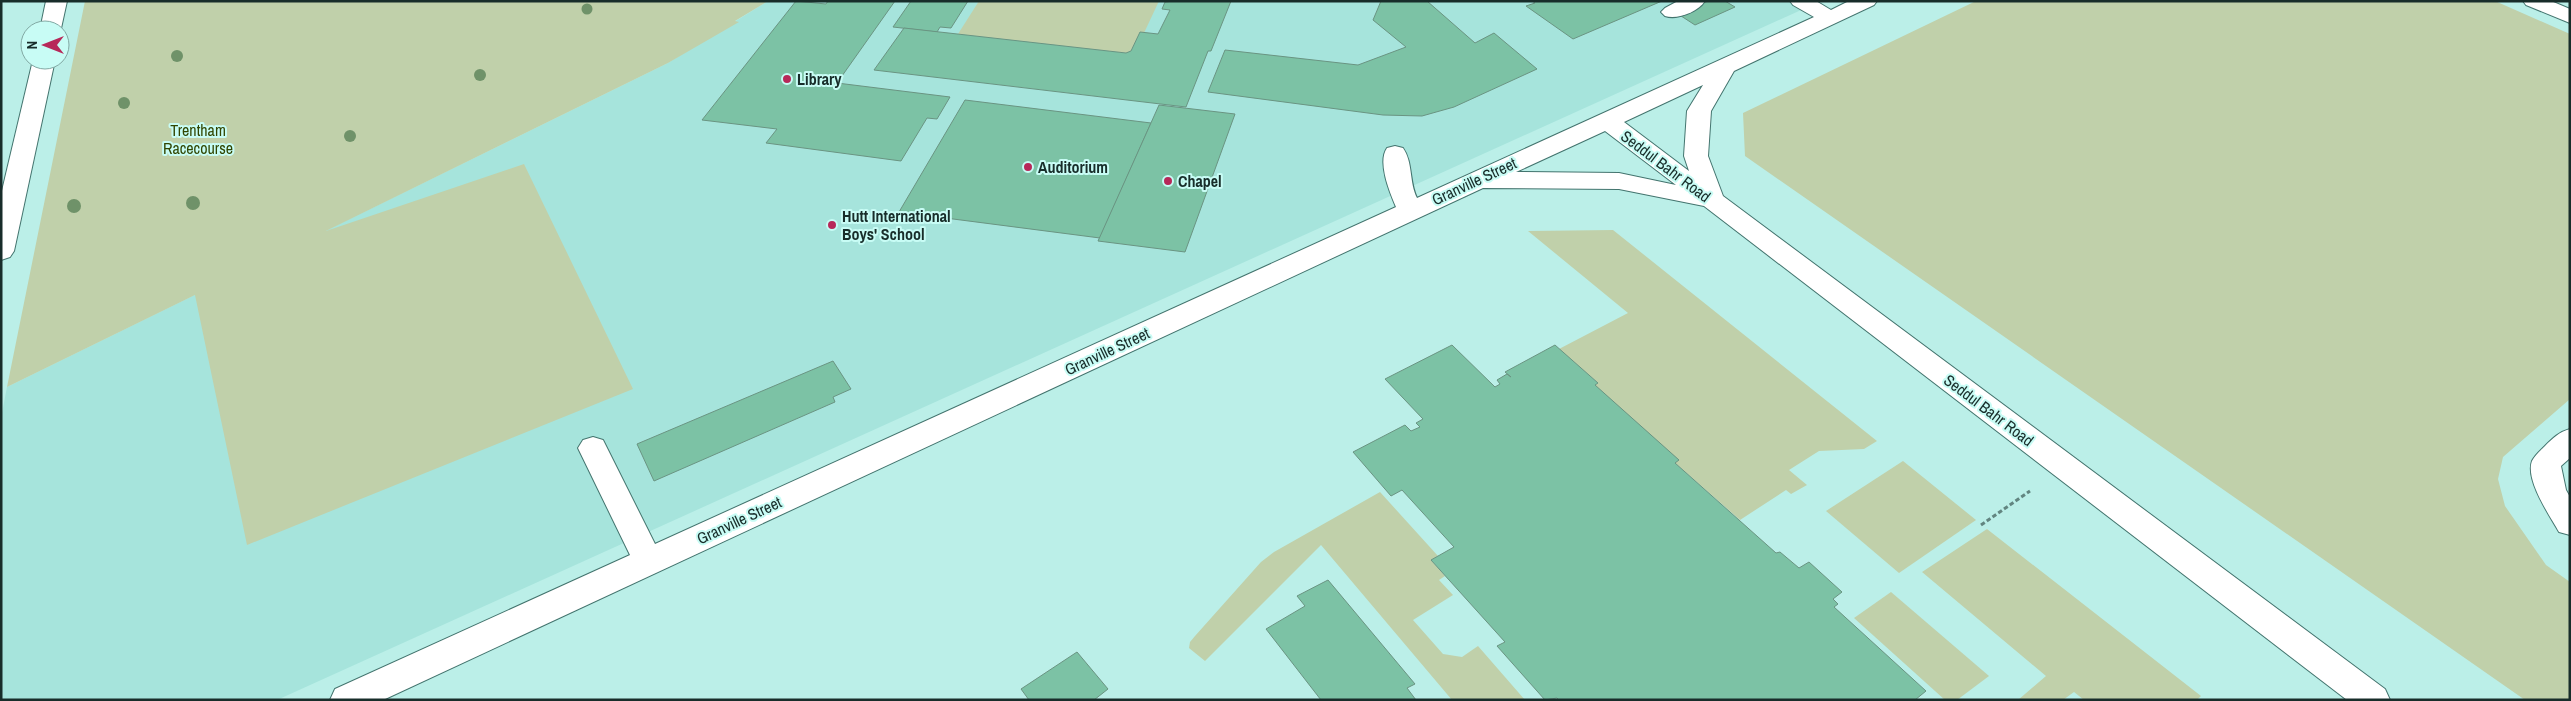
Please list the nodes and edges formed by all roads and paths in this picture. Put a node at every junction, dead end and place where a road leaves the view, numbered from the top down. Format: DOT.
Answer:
graph roads {
  1 [pos="57,1"];
  2 [pos="1695,1"];
  3 [pos="1800,1"];
  4 [pos="1867,1"];
  5 [pos="2532,1"];
  6 [pos="1672,12"];
  7 [pos="2570,17"];
  8 [pos="1830,18"];
  9 [pos="53,20"];
  10 [pos="1726,66"];
  11 [pos="42,70"];
  12 [pos="1606,120"];
  13 [pos="1395,153"];
  14 [pos="1474,182"];
  15 [pos="1712,200"];
  16 [pos="1410,210"];
  17 [pos="1,251"];
  18 [pos="2570,440"];
  19 [pos="593,448"];
  20 [pos="2065,468"];
  21 [pos="2570,523"];
  22 [pos="1981,525"];
  23 [pos="648,561"];
  24 [pos="346,700"];
  25 [pos="2372,700"];
  1 -- 9 [label="street"];
  2 -- 6 [label="street"];
  3 -- 8 [label="street"];
  4 -- 8 [label="street, Granville Street"];
  5 -- 7 [label="street"];
  8 -- 10 [label="street, Granville Street"];
  10 -- 12 [label="street, Granville Street"];
  10 -- 15 [label="street"];
  11 -- 17 [label="street"];
  12 -- 14 [label="street, Granville Street"];
  12 -- 15 [label="street, Seddul Bahr Road"];
  13 -- 16 [label="street"];
  14 -- 15 [label="street"];
  14 -- 16 [label="street, Granville Street"];
  15 -- 20 [label="street, Seddul Bahr Road"];
  16 -- 23 [label="street, Granville Street"];
  18 -- 21 [label="street"];
  19 -- 23 [label="street"];
  20 -- 22 [label="path"];
  20 -- 25 [label="street, Seddul Bahr Road"];
  23 -- 24 [label="street, Granville Street"];
}
